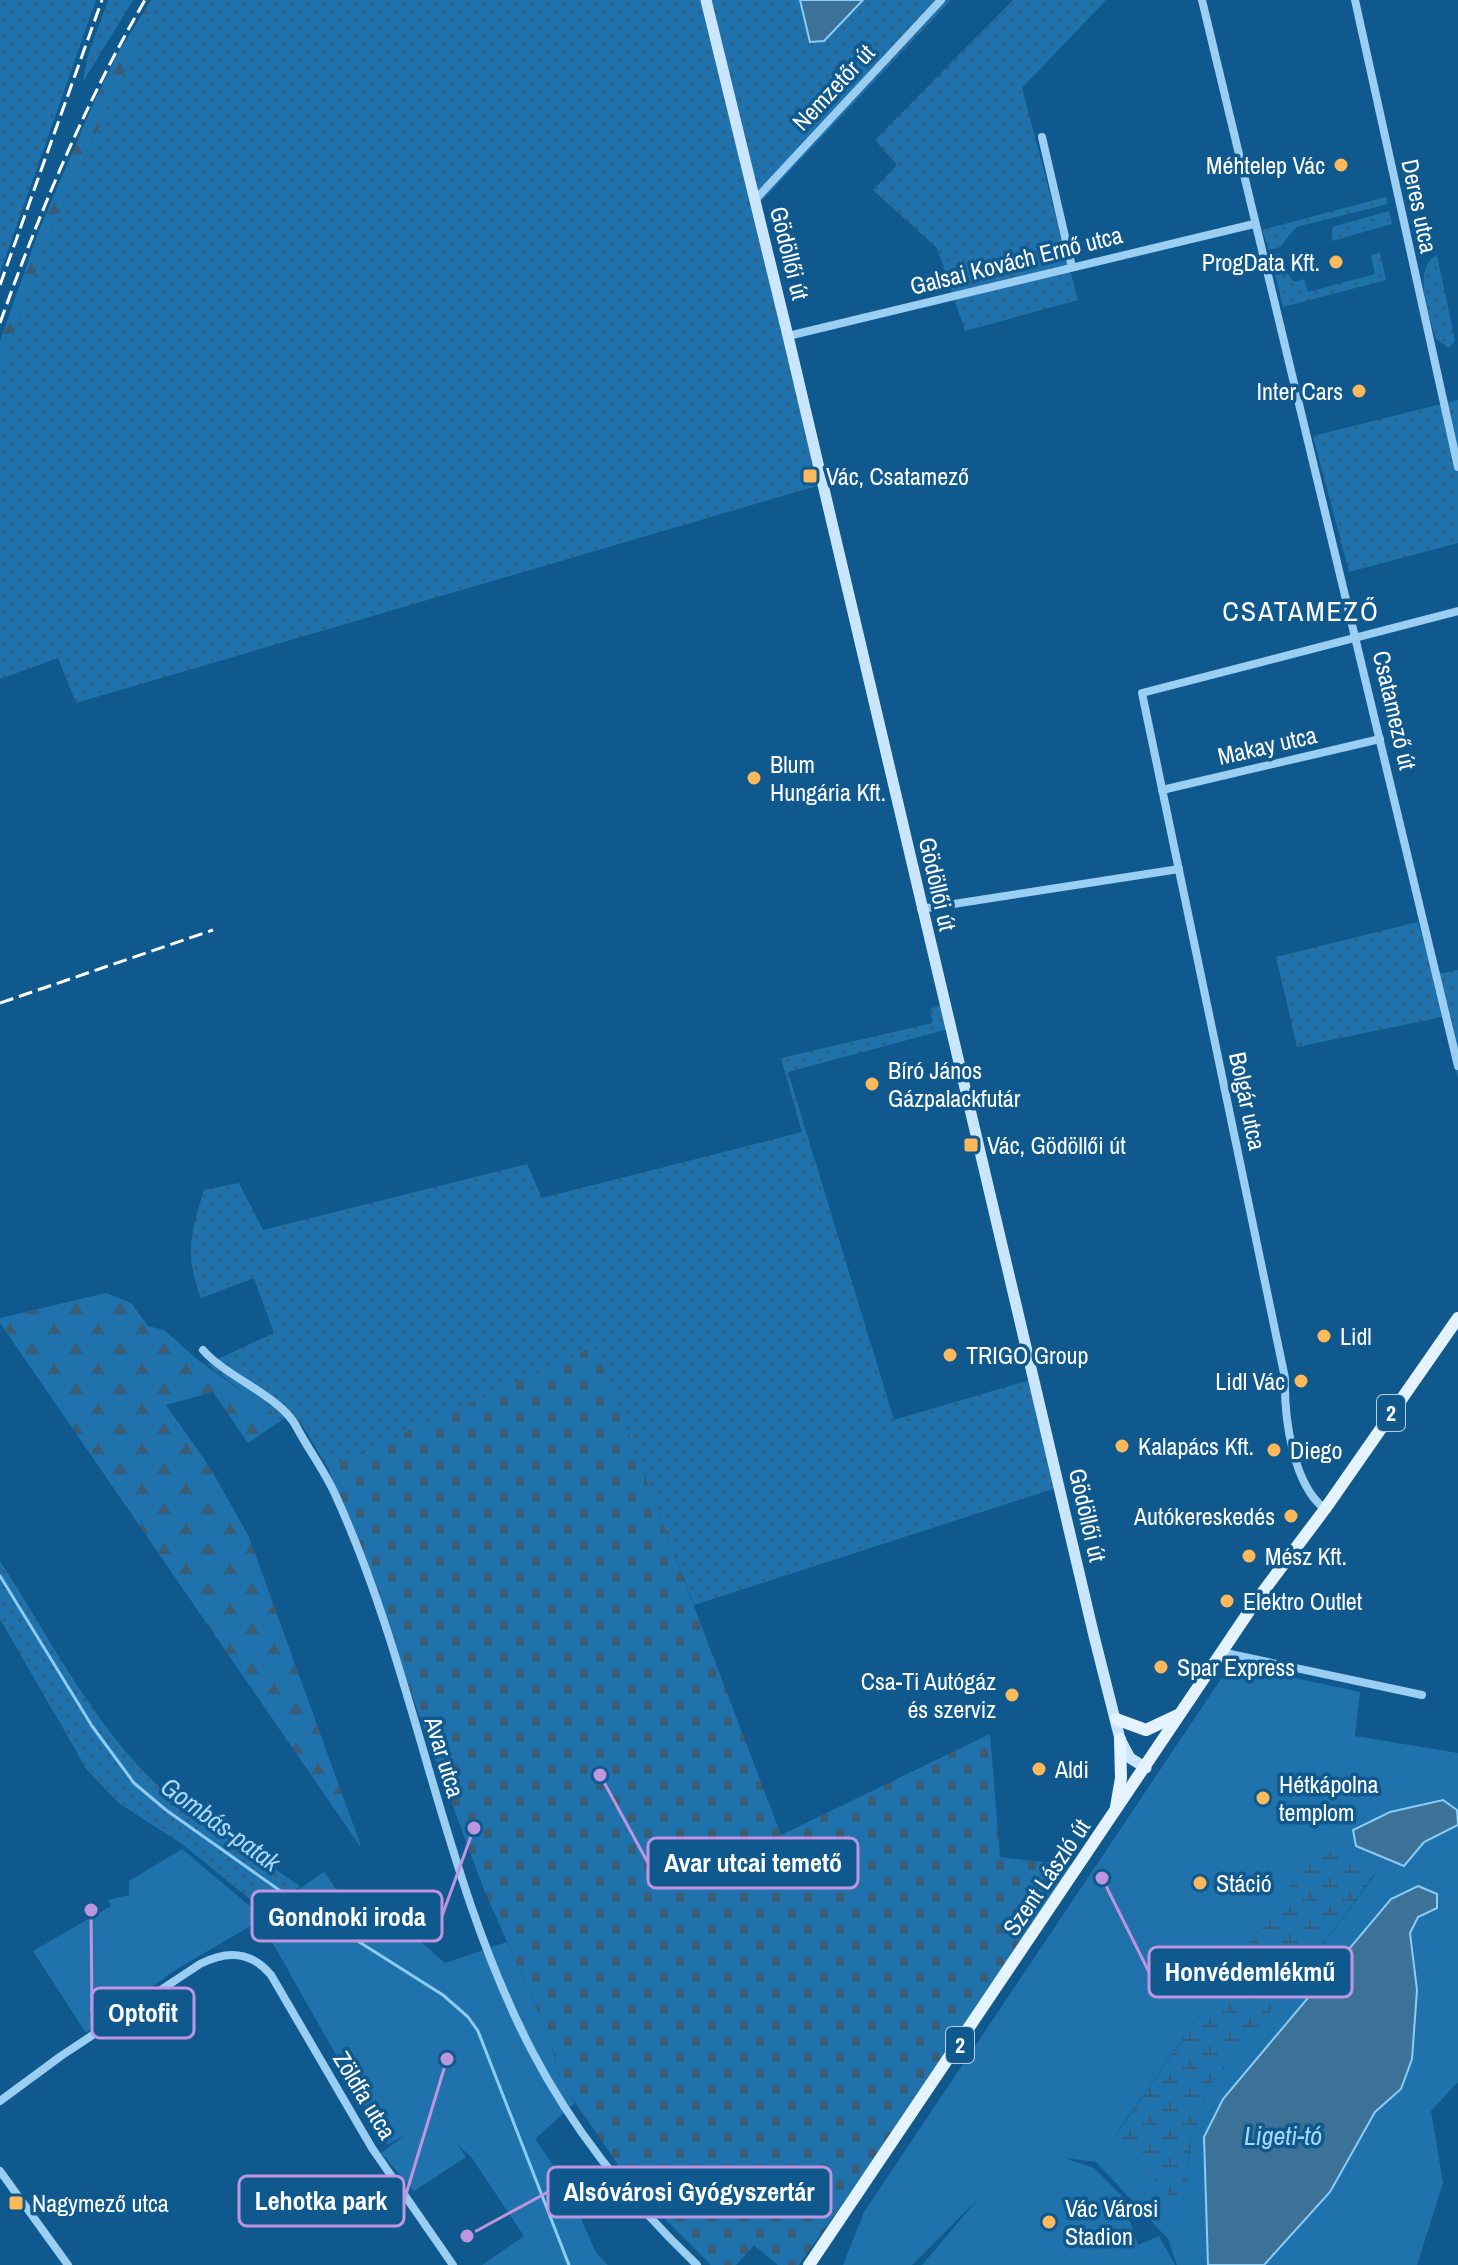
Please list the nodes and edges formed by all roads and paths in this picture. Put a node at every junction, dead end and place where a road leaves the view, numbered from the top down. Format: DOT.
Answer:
graph roads {
  1 [pos="706,0"];
  2 [pos="941,0"];
  3 [pos="1202,0"];
  4 [pos="1355,0"];
  5 [pos="1042,137"];
  6 [pos="754,201"];
  7 [pos="1254,224"];
  8 [pos="1072,267"];
  9 [pos="788,336"];
  10 [pos="1458,467"];
  11 [pos="1458,611"];
  12 [pos="1358,638"];
  13 [pos="1380,739"];
  14 [pos="1162,790"];
  15 [pos="1179,869"];
  16 [pos="921,909"];
  17 [pos="1458,1066"];
  18 [pos="1458,1318"];
  19 [pos="203,1350"];
  20 [pos="1325,1509"];
  21 [pos="1221,1652"];
  22 [pos="1422,1695"];
  23 [pos="1181,1714"];
  24 [pos="1116,1719"];
  25 [pos="1120,1739"];
  26 [pos="1146,1768"];
  27 [pos="1115,1813"];
  28 [pos="0,2101"];
  29 [pos="0,2171"];
  30 [pos="68,2265"];
  31 [pos="453,2265"];
  32 [pos="697,2265"];
  33 [pos="809,2265"];
  1 -- 6 [label="main road, Gödöllői út"];
  2 -- 6 [label="street, Nemzetőr út"];
  3 -- 7 [label="street, Csatamező út"];
  4 -- 10 [label="street, Deres utca"];
  5 -- 8 [label="street"];
  6 -- 9 [label="main road, Gödöllői út"];
  7 -- 8 [label="street, Galsai Kovách Ernő utca"];
  7 -- 12 [label="street, Csatamező út"];
  8 -- 9 [label="street, Galsai Kovách Ernő utca"];
  9 -- 16 [label="main road, Gödöllői út"];
  11 -- 12 [label="street"];
  12 -- 13 [label="street, Csatamező út"];
  12 -- 14 [label="street, Bolgár utca"];
  13 -- 14 [label="street, Makay utca"];
  13 -- 17 [label="street, Csatamező út"];
  14 -- 15 [label="street, Bolgár utca"];
  15 -- 16 [label="street"];
  15 -- 20 [label="street, Bolgár utca"];
  16 -- 24 [label="main road, Gödöllői út"];
  18 -- 20 [label="main road, Szent László út / 2"];
  19 -- 32 [label="street, Avar utca"];
  20 -- 21 [label="main road, Szent László út / 2"];
  21 -- 22 [label="street"];
  21 -- 23 [label="main road, Szent László út / 2"];
  23 -- 24 [label="main road"];
  23 -- 26 [label="main road, Szent László út / 2"];
  24 -- 25 [label="main road, Gödöllői út"];
  25 -- 26 [label="main road"];
  25 -- 27 [label="main road"];
  26 -- 27 [label="main road, Szent László út / 2"];
  27 -- 33 [label="main road, Szent László út / 2"];
  28 -- 31 [label="street, Zöldfa utca"];
  29 -- 30 [label="street"];
}
